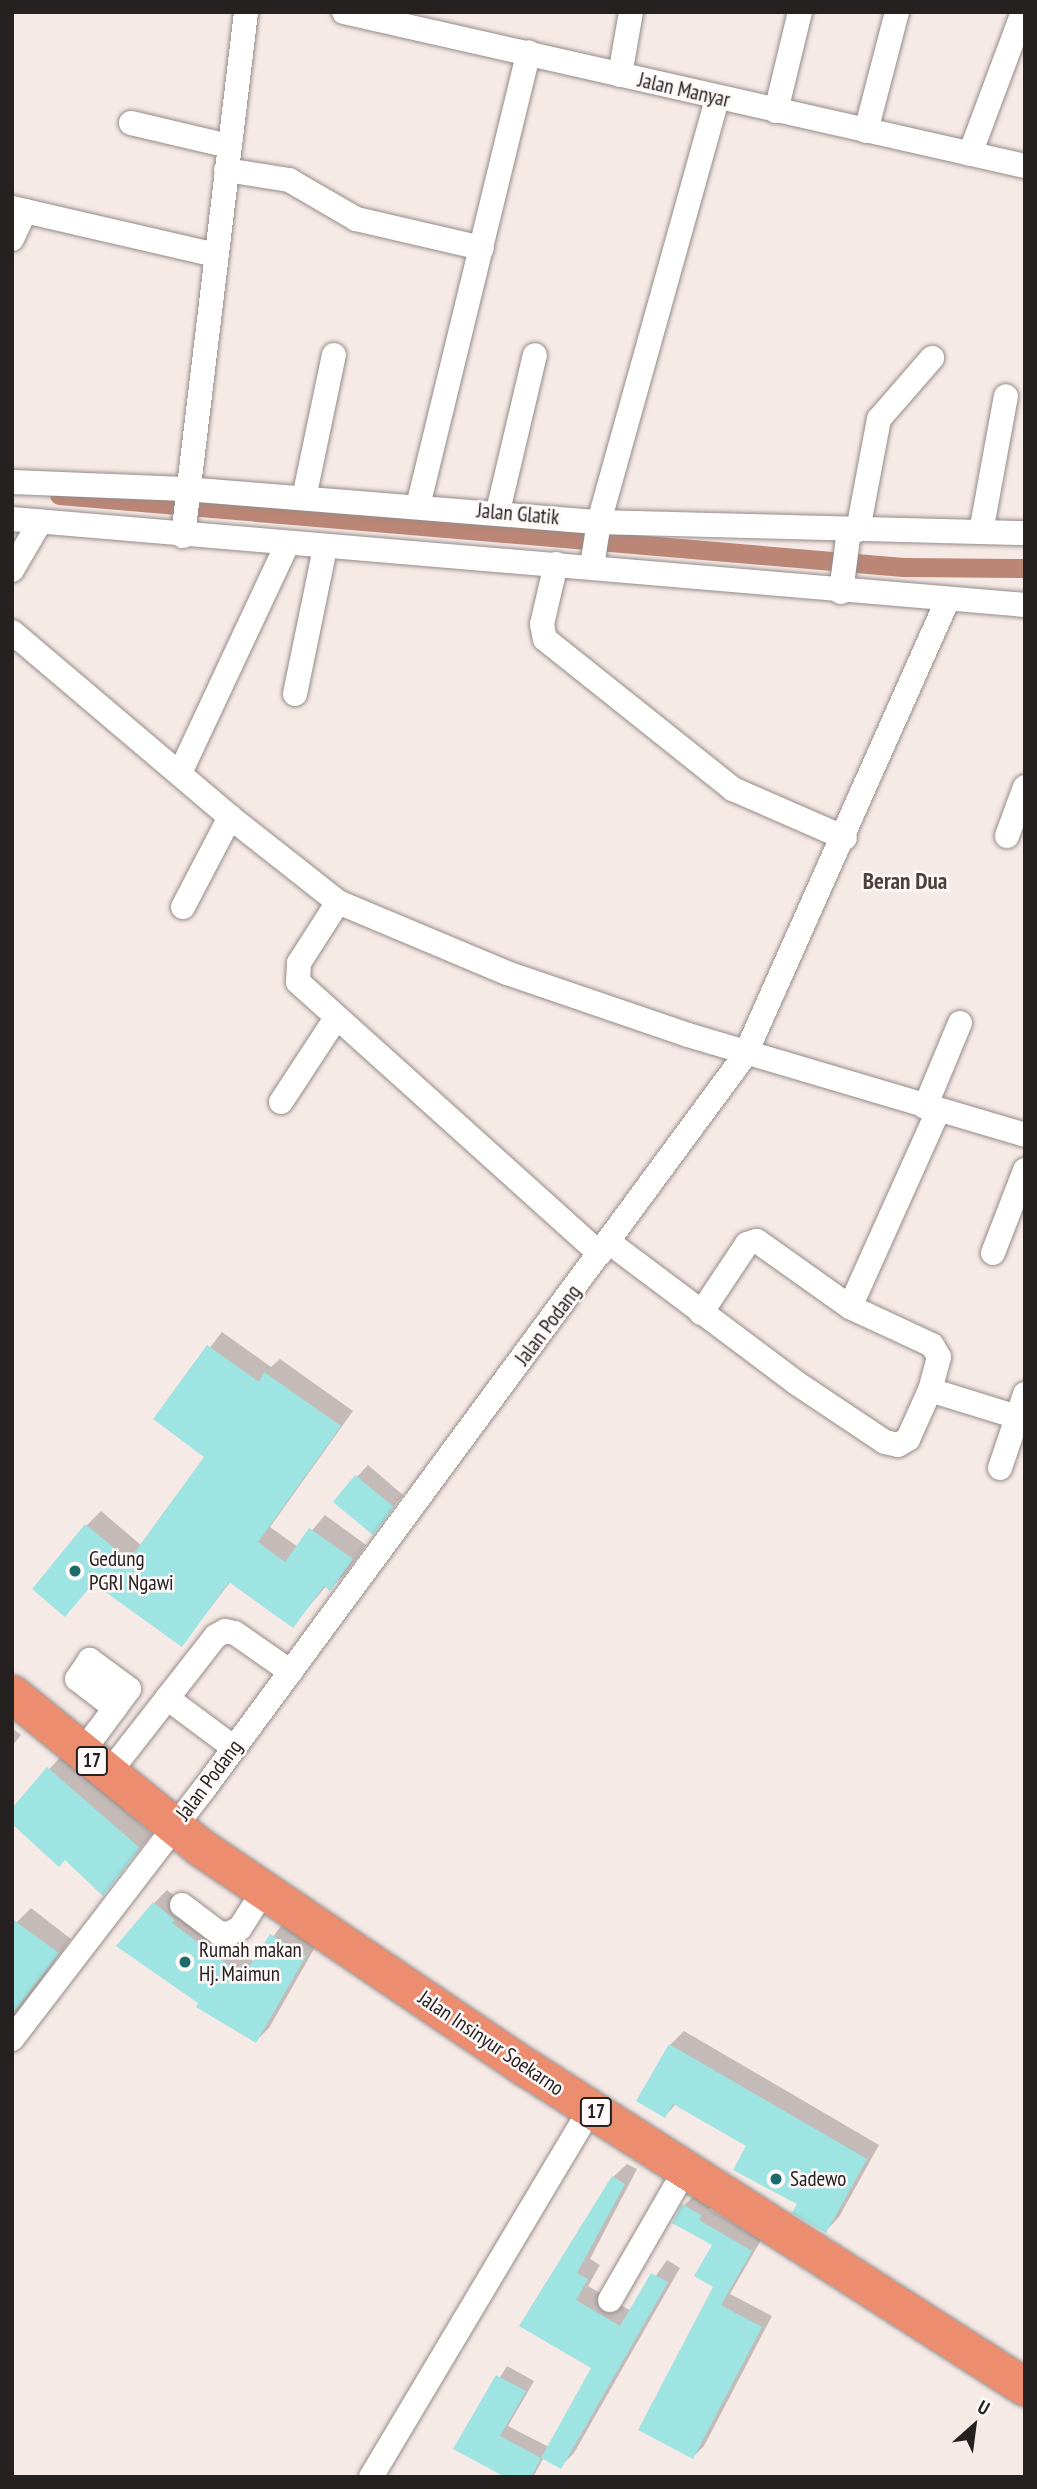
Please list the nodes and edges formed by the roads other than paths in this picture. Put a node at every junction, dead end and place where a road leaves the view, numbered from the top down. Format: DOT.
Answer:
graph roads {
  1 [pos="246,12"];
  2 [pos="344,12"];
  3 [pos="631,12"];
  4 [pos="800,12"];
  5 [pos="897,12"];
  6 [pos="1023,12"];
  7 [pos="529,52"];
  8 [pos="620,75"];
  9 [pos="718,97"];
  10 [pos="776,111"];
  11 [pos="131,123"];
  12 [pos="866,131"];
  13 [pos="970,154"];
  14 [pos="227,158"];
  15 [pos="1025,166"];
  16 [pos="19,209"];
  17 [pos="12,239"];
  18 [pos="482,248"];
  19 [pos="215,255"];
  20 [pos="334,355"];
  21 [pos="535,355"];
  22 [pos="932,358"];
  23 [pos="1006,396"];
  24 [pos="14,493"];
  25 [pos="304,498"];
  26 [pos="418,506"];
  27 [pos="184,511"];
  28 [pos="498,512"];
  29 [pos="12,519"];
  30 [pos="40,522"];
  31 [pos="981,533"];
  32 [pos="1025,534"];
  33 [pos="596,543"];
  34 [pos="287,545"];
  35 [pos="325,548"];
  36 [pos="847,554"];
  37 [pos="556,564"];
  38 [pos="12,570"];
  39 [pos="948,600"];
  40 [pos="1025,605"];
  41 [pos="12,632"];
  42 [pos="295,694"];
  43 [pos="180,773"];
  44 [pos="1025,786"];
  45 [pos="230,817"];
  46 [pos="1007,836"];
  47 [pos="845,838"];
  48 [pos="338,902"];
  49 [pos="183,907"];
  50 [pos="336,1018"];
  51 [pos="960,1023"];
  52 [pos="745,1055"];
  53 [pos="282,1102"];
  54 [pos="931,1109"];
  55 [pos="1025,1135"];
  56 [pos="1025,1170"];
  57 [pos="605,1249"];
  58 [pos="993,1253"];
  59 [pos="850,1307"];
  60 [pos="701,1313"];
  61 [pos="930,1390"];
  62 [pos="1021,1406"];
  63 [pos="1000,1468"];
  64 [pos="290,1672"];
  65 [pos="12,1694"];
  66 [pos="167,1698"];
  67 [pos="115,1708"];
  68 [pos="234,1748"];
  69 [pos="95,1763"];
  70 [pos="174,1827"];
  71 [pos="264,1890"];
  72 [pos="182,1905"];
  73 [pos="12,2039"];
  74 [pos="590,2109"];
  75 [pos="685,2170"];
  76 [pos="610,2300"];
  77 [pos="1025,2387"];
  78 [pos="371,2477"];
  1 -- 14 [label="street"];
  2 -- 7 [label="street, Jalan Manyar"];
  3 -- 8 [label="street"];
  4 -- 10 [label="street"];
  5 -- 12 [label="street"];
  6 -- 13 [label="street"];
  7 -- 8 [label="street, Jalan Manyar"];
  7 -- 18 [label="street"];
  8 -- 9 [label="street, Jalan Manyar"];
  9 -- 10 [label="street, Jalan Manyar"];
  9 -- 33 [label="street"];
  10 -- 12 [label="street, Jalan Manyar"];
  11 -- 14 [label="street"];
  12 -- 13 [label="street, Jalan Manyar"];
  13 -- 15 [label="street, Jalan Manyar"];
  14 -- 18 [label="street"];
  14 -- 19 [label="street"];
  16 -- 17 [label="street"];
  16 -- 19 [label="street"];
  18 -- 26 [label="street"];
  19 -- 27 [label="street"];
  20 -- 25 [label="street"];
  21 -- 28 [label="street"];
  22 -- 36 [label="street"];
  23 -- 31 [label="street"];
  24 -- 27 [label="street, Jalan Glatik"];
  25 -- 26 [label="street, Jalan Glatik"];
  25 -- 27 [label="street, Jalan Glatik"];
  26 -- 28 [label="street, Jalan Glatik"];
  27 -- 30 [label="street"];
  27 -- 34 [label="street"];
  28 -- 33 [label="street, Jalan Glatik"];
  29 -- 30 [label="street"];
  30 -- 38 [label="street"];
  31 -- 32 [label="street, Jalan Glatik"];
  31 -- 36 [label="street, Jalan Glatik"];
  33 -- 36 [label="street"];
  33 -- 36 [label="street, Jalan Glatik"];
  33 -- 37 [label="street"];
  34 -- 35 [label="street"];
  34 -- 43 [label="street"];
  35 -- 37 [label="street"];
  35 -- 42 [label="street"];
  36 -- 39 [label="street"];
  37 -- 47 [label="street"];
  39 -- 40 [label="street"];
  39 -- 47 [label="street, Jalan Podang"];
  41 -- 43 [label="street"];
  43 -- 45 [label="street"];
  44 -- 46 [label="street"];
  45 -- 48 [label="street"];
  45 -- 49 [label="street"];
  47 -- 52 [label="street, Jalan Podang"];
  48 -- 50 [label="street"];
  48 -- 52 [label="street"];
  50 -- 53 [label="street"];
  50 -- 57 [label="street"];
  51 -- 54 [label="street"];
  52 -- 54 [label="street"];
  52 -- 57 [label="street, Jalan Podang"];
  54 -- 55 [label="street"];
  54 -- 59 [label="street"];
  56 -- 58 [label="street"];
  57 -- 60 [label="street"];
  57 -- 64 [label="street, Jalan Podang"];
  59 -- 60 [label="street"];
  59 -- 61 [label="street"];
  60 -- 61 [label="street"];
  61 -- 62 [label="street"];
  62 -- 63 [label="street"];
  64 -- 66 [label="street"];
  64 -- 68 [label="street, Jalan Podang"];
  65 -- 69 [label="highway, Jalan Insinyur Soekarno / 17"];
  66 -- 68 [label="street"];
  66 -- 69 [label="street"];
  67 -- 69 [label="street"];
  68 -- 70 [label="street, Jalan Podang"];
  69 -- 70 [label="highway, Jalan Insinyur Soekarno / 17"];
  70 -- 71 [label="highway, Jalan Insinyur Soekarno / 17"];
  70 -- 73 [label="street, Jalan Podang"];
  71 -- 72 [label="street"];
  71 -- 74 [label="highway, Jalan Insinyur Soekarno / 17"];
  74 -- 75 [label="highway, Jalan Insinyur Soekarno / 17"];
  74 -- 78 [label="street"];
  75 -- 76 [label="street"];
  75 -- 77 [label="highway, Jalan Insinyur Soekarno / 17"];
}
